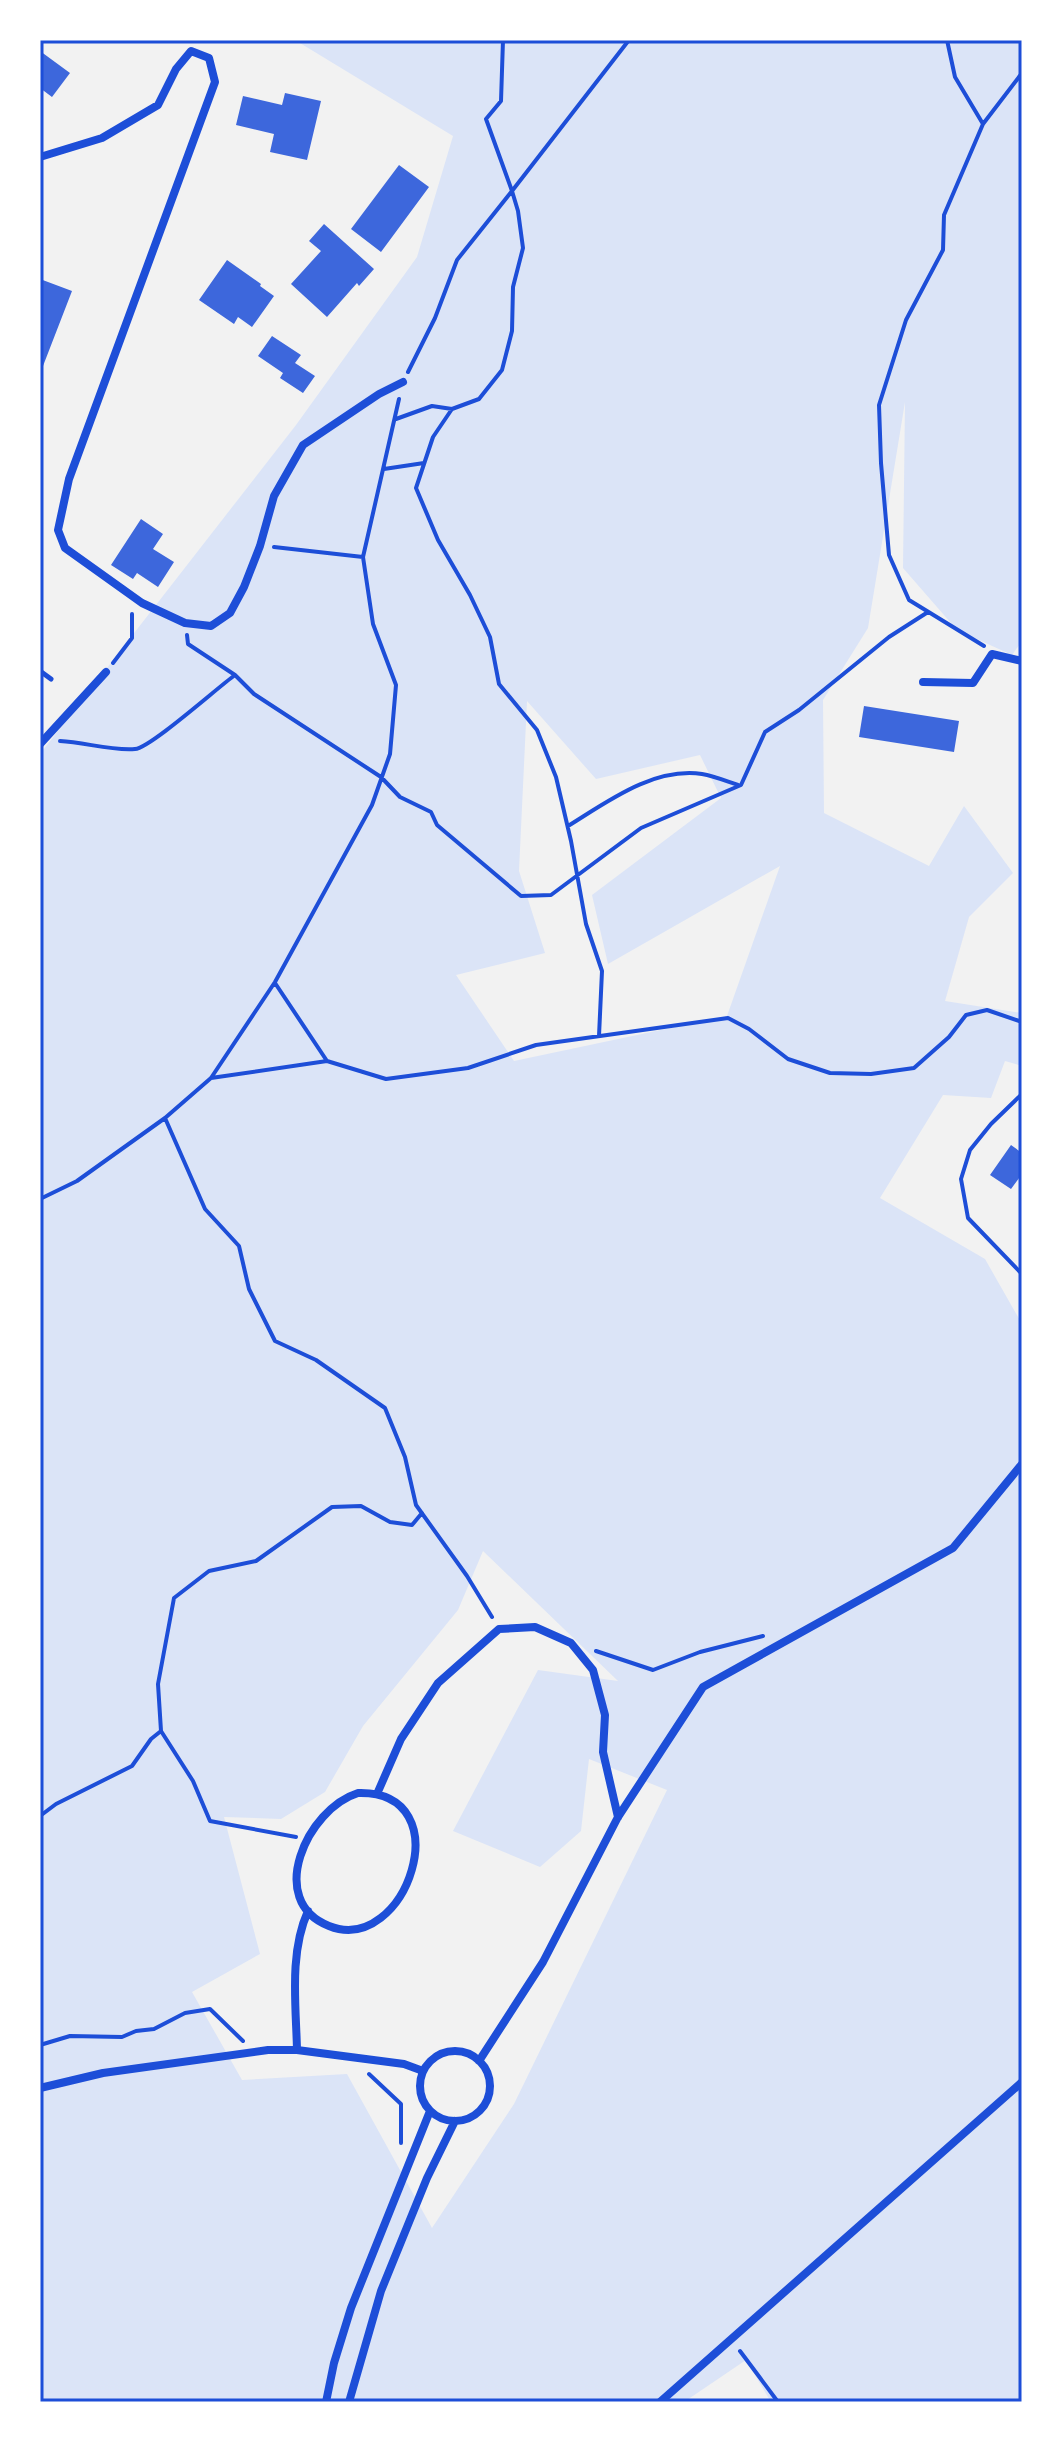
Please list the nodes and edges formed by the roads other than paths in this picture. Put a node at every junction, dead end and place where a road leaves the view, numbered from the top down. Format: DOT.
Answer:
graph roads {
  1 [pos="40,157"];
  2 [pos="403,382"];
  3 [pos="1022,661"];
  4 [pos="40,671"];
  5 [pos="106,672"];
  6 [pos="51,679"];
  7 [pos="923,682"];
  8 [pos="41,744"];
  9 [pos="1022,1464"];
  10 [pos="377,1794"];
  11 [pos="618,1817"];
  12 [pos="308,1911"];
  13 [pos="297,2050"];
  14 [pos="479,2061"];
  15 [pos="423,2071"];
  16 [pos="1022,2082"];
  17 [pos="40,2088"];
  18 [pos="430,2111"];
  19 [pos="455,2121"];
  20 [pos="326,2402"];
  21 [pos="349,2402"];
  22 [pos="660,2402"];
  1 -- 2 [label="street"];
  3 -- 7 [label="street"];
  4 -- 6 [label="lane"];
  5 -- 8 [label="street"];
  9 -- 11 [label="street"];
  10 -- 11 [label="street"];
  10 -- 12 [label="street"];
  10 -- 12 [label="street"];
  11 -- 14 [label="street"];
  12 -- 13 [label="street"];
  13 -- 15 [label="street"];
  13 -- 17 [label="street"];
  14 -- 15 [label="street"];
  14 -- 19 [label="street"];
  15 -- 18 [label="street"];
  16 -- 22 [label="street"];
  18 -- 19 [label="street"];
  18 -- 20 [label="street"];
  19 -- 21 [label="street"];
}
